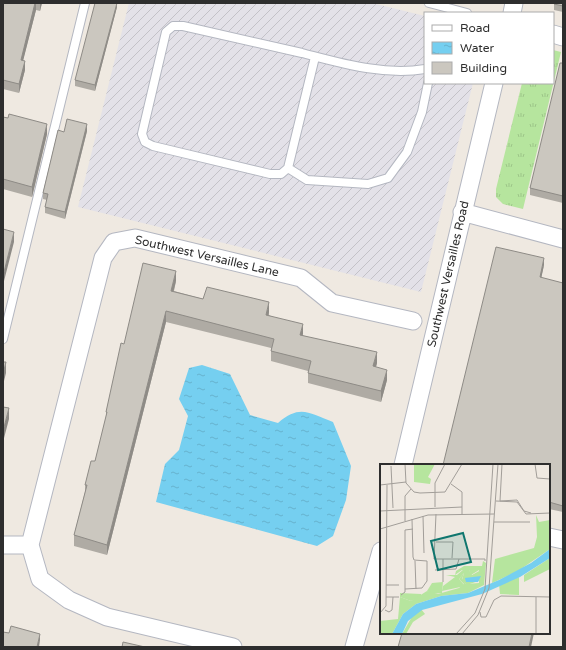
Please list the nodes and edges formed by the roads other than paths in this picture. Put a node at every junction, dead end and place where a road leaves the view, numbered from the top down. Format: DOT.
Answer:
graph roads {
  1 [pos="85,3"];
  2 [pos="429,3"];
  3 [pos="463,12"];
  4 [pos="315,56"];
  5 [pos="424,69"];
  6 [pos="428,84"];
  7 [pos="494,84"];
  8 [pos="288,168"];
  9 [pos="462,212"];
  10 [pos="563,239"];
  11 [pos="413,321"];
  12 [pos="3,339"];
  13 [pos="403,464"];
  14 [pos="550,537"];
  15 [pos="563,540"];
  16 [pos="3,545"];
  17 [pos="30,545"];
  18 [pos="380,555"];
  19 [pos="233,647"];
  20 [pos="354,647"];
  1 -- 12 [label="lane"];
  2 -- 3 [label="lane"];
  4 -- 5 [label="lane"];
  4 -- 8 [label="lane"];
  4 -- 8 [label="lane"];
  6 -- 8 [label="lane"];
  7 -- 9 [label="street, Southwest Versailles Road"];
  9 -- 10 [label="street"];
  9 -- 13 [label="street, Southwest Versailles Road"];
  11 -- 17 [label="street, Southwest Versailles Lane"];
  14 -- 15 [label="street"];
  16 -- 17 [label="street"];
  17 -- 19 [label="street"];
  18 -- 20 [label="street"];
}
